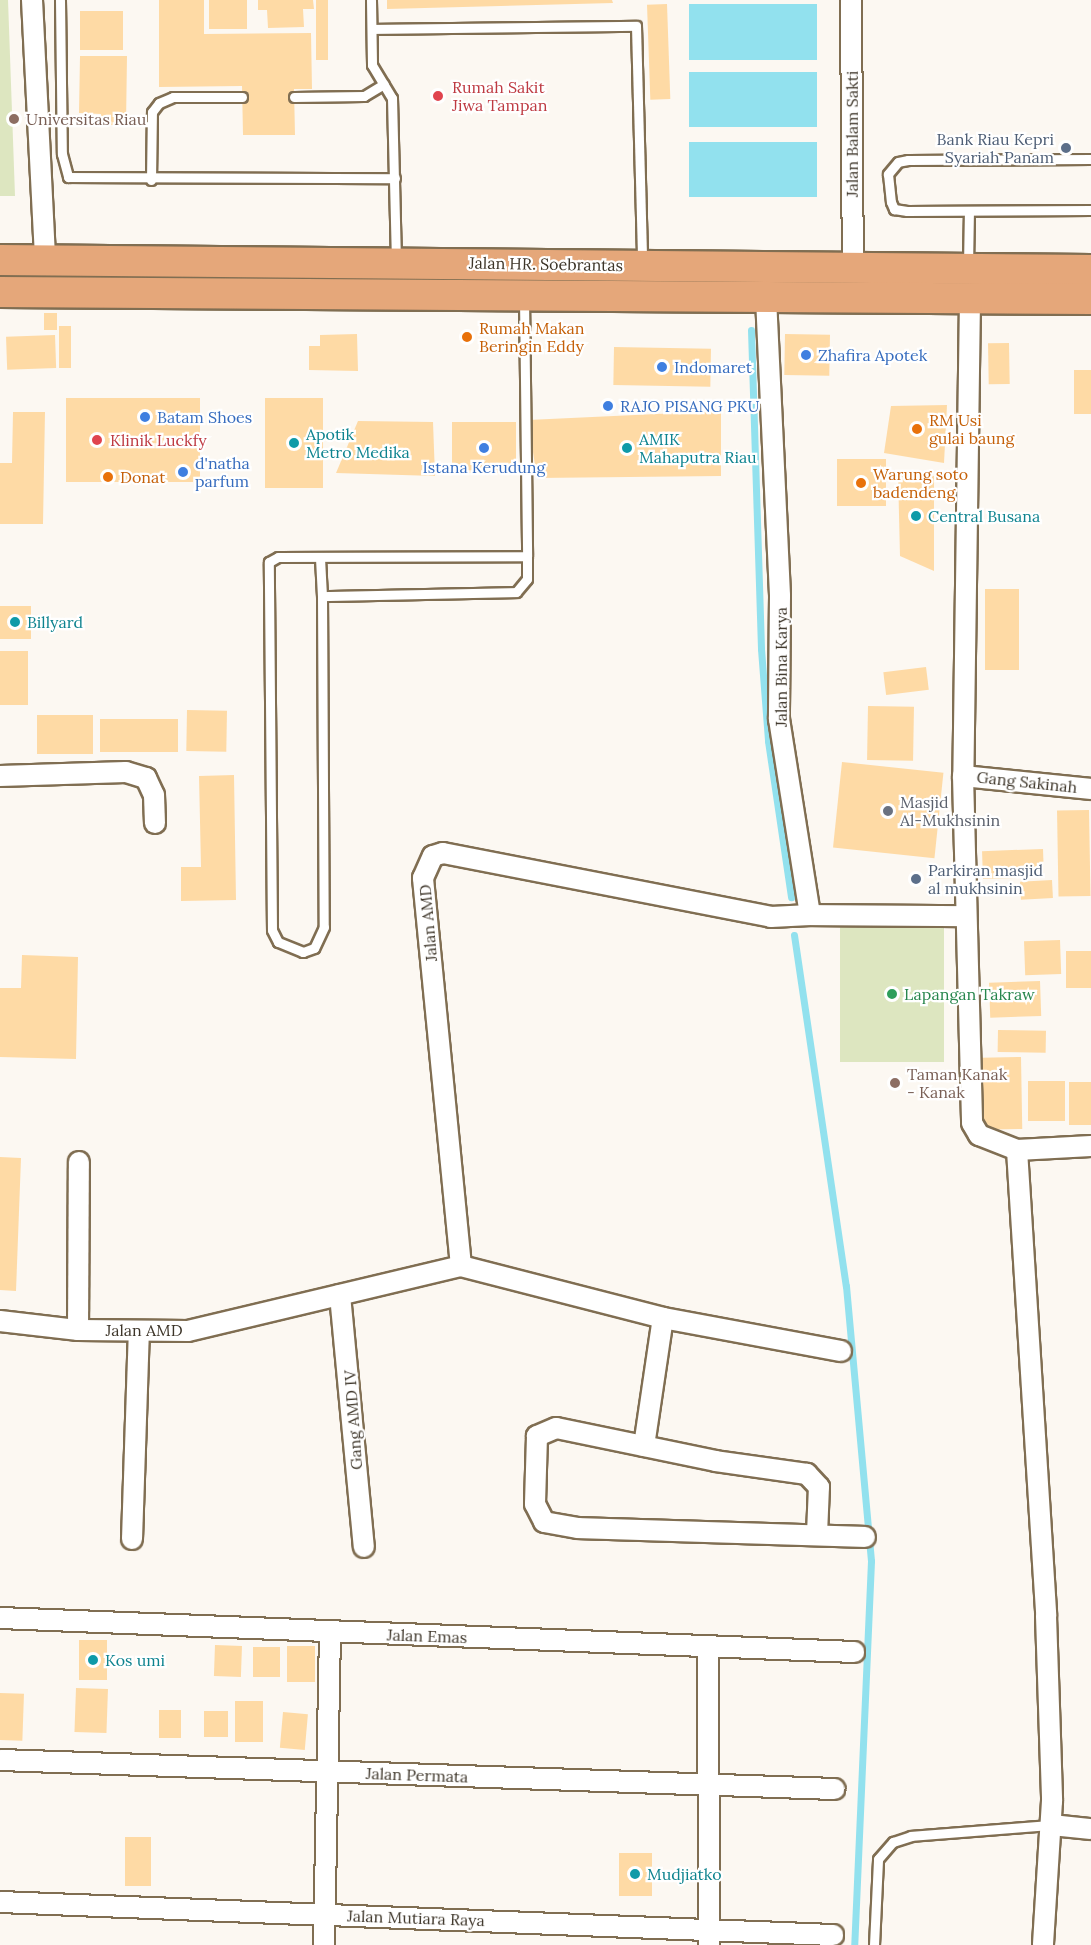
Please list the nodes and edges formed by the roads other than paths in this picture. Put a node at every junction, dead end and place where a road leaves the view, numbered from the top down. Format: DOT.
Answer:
graph roads {
  1 [pos="32,0"];
  2 [pos="60,0"];
  3 [pos="371,0"];
  4 [pos="851,0"];
  5 [pos="372,29"];
  6 [pos="384,84"];
  7 [pos="242,97"];
  8 [pos="294,97"];
  9 [pos="1091,159"];
  10 [pos="395,178"];
  11 [pos="150,180"];
  12 [pos="1091,210"];
  13 [pos="969,211"];
  14 [pos="0,260"];
  15 [pos="45,261"];
  16 [pos="396,262"];
  17 [pos="642,265"];
  18 [pos="853,267"];
  19 [pos="968,268"];
  20 [pos="1091,270"];
  21 [pos="0,292"];
  22 [pos="396,295"];
  23 [pos="524,296"];
  24 [pos="766,298"];
  25 [pos="970,298"];
  26 [pos="1091,299"];
  27 [pos="527,556"];
  28 [pos="320,558"];
  29 [pos="322,596"];
  30 [pos="0,776"];
  31 [pos="963,776"];
  32 [pos="1091,789"];
  33 [pos="155,823"];
  34 [pos="810,915"];
  35 [pos="964,916"];
  36 [pos="1091,1146"];
  37 [pos="1017,1150"];
  38 [pos="79,1162"];
  39 [pos="461,1266"];
  40 [pos="340,1294"];
  41 [pos="663,1318"];
  42 [pos="0,1322"];
  43 [pos="78,1330"];
  44 [pos="139,1331"];
  45 [pos="841,1351"];
  46 [pos="644,1446"];
  47 [pos="817,1534"];
  48 [pos="865,1537"];
  49 [pos="132,1539"];
  50 [pos="364,1547"];
  51 [pos="0,1618"];
  52 [pos="330,1633"];
  53 [pos="708,1646"];
  54 [pos="854,1652"];
  55 [pos="0,1760"];
  56 [pos="325,1772"];
  57 [pos="706,1784"];
  58 [pos="834,1788"];
  59 [pos="1052,1825"];
  60 [pos="1091,1829"];
  61 [pos="0,1902"];
  62 [pos="326,1915"];
  63 [pos="833,1935"];
  64 [pos="710,1937"];
  65 [pos="324,1945"];
  66 [pos="874,1945"];
  67 [pos="1043,1945"];
  1 -- 15 [label="street"];
  2 -- 11 [label="lane"];
  3 -- 5 [label="lane"];
  4 -- 18 [label="street, Jalan Balam Sakti"];
  5 -- 6 [label="lane"];
  5 -- 17 [label="lane"];
  6 -- 8 [label="lane"];
  6 -- 10 [label="lane"];
  7 -- 11 [label="lane"];
  9 -- 13 [label="lane"];
  10 -- 11 [label="lane"];
  10 -- 16 [label="lane"];
  12 -- 13 [label="lane"];
  13 -- 19 [label="lane"];
  14 -- 15 [label="main road, Jalan HR. Soebrantas"];
  15 -- 16 [label="main road, Jalan HR. Soebrantas"];
  16 -- 17 [label="main road, Jalan HR. Soebrantas"];
  16 -- 22 [label="main road"];
  17 -- 18 [label="main road, Jalan HR. Soebrantas"];
  18 -- 19 [label="main road, Jalan HR. Soebrantas"];
  19 -- 20 [label="main road, Jalan HR. Soebrantas"];
  21 -- 22 [label="main road, Jalan HR. Soebrantas"];
  22 -- 23 [label="main road, Jalan HR. Soebrantas"];
  23 -- 24 [label="main road, Jalan HR. Soebrantas"];
  23 -- 27 [label="lane"];
  24 -- 25 [label="main road, Jalan HR. Soebrantas"];
  24 -- 34 [label="street, Jalan Bina Karya"];
  25 -- 26 [label="main road, Jalan HR. Soebrantas"];
  25 -- 31 [label="street"];
  27 -- 28 [label="lane"];
  27 -- 29 [label="lane"];
  28 -- 29 [label="lane"];
  28 -- 29 [label="lane"];
  30 -- 33 [label="street"];
  31 -- 32 [label="street, Gang Sakinah"];
  31 -- 35 [label="street"];
  34 -- 35 [label="street"];
  34 -- 39 [label="street, Jalan AMD"];
  35 -- 37 [label="street"];
  36 -- 37 [label="street"];
  37 -- 59 [label="street"];
  38 -- 43 [label="street"];
  39 -- 40 [label="street, Jalan AMD"];
  39 -- 41 [label="street, Jalan AMD"];
  40 -- 44 [label="street, Jalan AMD"];
  40 -- 50 [label="street, Gang AMD IV"];
  41 -- 45 [label="street, Jalan AMD"];
  41 -- 46 [label="street"];
  42 -- 43 [label="street, Jalan AMD"];
  43 -- 44 [label="street, Jalan AMD"];
  44 -- 49 [label="street"];
  46 -- 47 [label="street"];
  46 -- 47 [label="street"];
  47 -- 48 [label="street"];
  51 -- 52 [label="street, Jalan Emas"];
  52 -- 53 [label="street, Jalan Emas"];
  52 -- 56 [label="street"];
  53 -- 54 [label="street, Jalan Emas"];
  53 -- 57 [label="street"];
  55 -- 56 [label="street, Jalan Permata"];
  56 -- 57 [label="street, Jalan Permata"];
  56 -- 62 [label="street"];
  57 -- 58 [label="street, Jalan Permata"];
  57 -- 64 [label="street"];
  59 -- 60 [label="street"];
  59 -- 66 [label="lane"];
  59 -- 67 [label="street"];
  61 -- 62 [label="street, Jalan Mutiara Raya"];
  62 -- 64 [label="street, Jalan Mutiara Raya"];
  62 -- 65 [label="street"];
  63 -- 64 [label="street, Jalan Mutiara Raya"];
}
